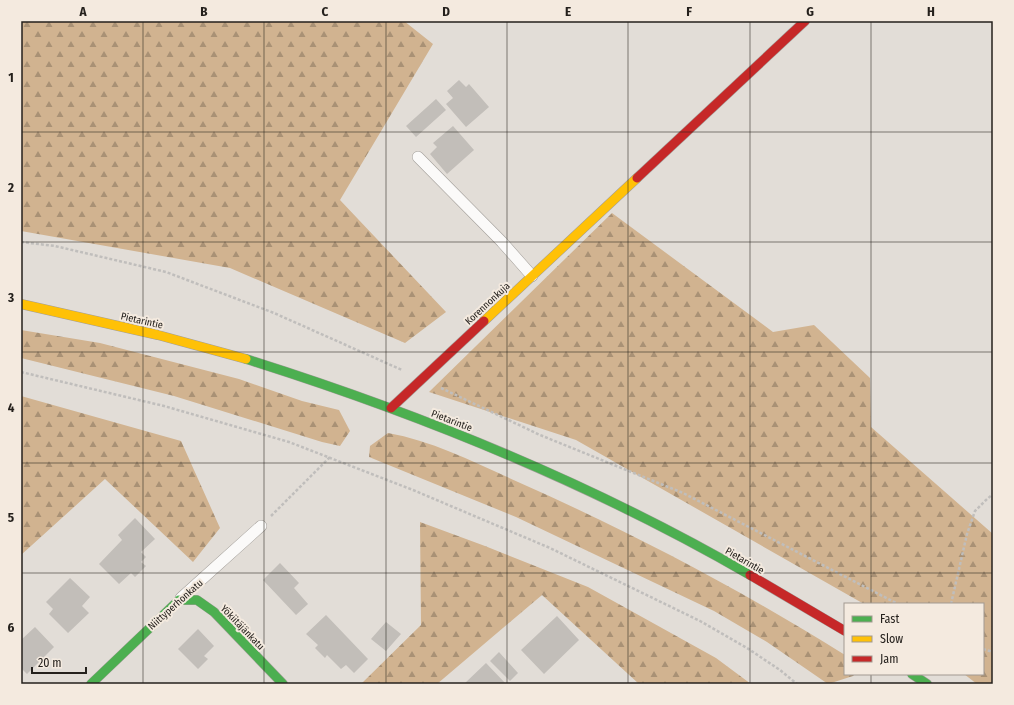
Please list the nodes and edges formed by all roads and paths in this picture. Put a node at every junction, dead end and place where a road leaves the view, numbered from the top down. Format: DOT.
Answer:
graph roads {
  1 [pos="805,21"];
  2 [pos="418,157"];
  3 [pos="21,242"];
  4 [pos="532,276"];
  5 [pos="21,304"];
  6 [pos="21,372"];
  7 [pos="422,379"];
  8 [pos="391,408"];
  9 [pos="330,458"];
  10 [pos="993,494"];
  11 [pos="261,526"];
  12 [pos="179,600"];
  13 [pos="896,603"];
  14 [pos="951,603"];
  15 [pos="844,630"];
  16 [pos="914,675"];
  17 [pos="90,684"];
  18 [pos="282,684"];
  19 [pos="797,684"];
  20 [pos="927,684"];
  1 -- 4 [label="main road, Korennonkuja"];
  2 -- 4 [label="lane"];
  3 -- 7 [label="path"];
  4 -- 7 [label="main road, Korennonkuja"];
  5 -- 8 [label="main road, Pietarintie"];
  6 -- 9 [label="path"];
  7 -- 8 [label="main road, Korennonkuja"];
  7 -- 13 [label="path"];
  8 -- 15 [label="main road, Pietarintie"];
  9 -- 11 [label="path"];
  9 -- 19 [label="path"];
  10 -- 14 [label="path"];
  11 -- 12 [label="lane, Niittyperhonkatu"];
  12 -- 17 [label="main road, Niittyperhonkatu"];
  12 -- 18 [label="main road, Yökiitäjänkatu"];
  16 -- 20 [label="main road"];
}
